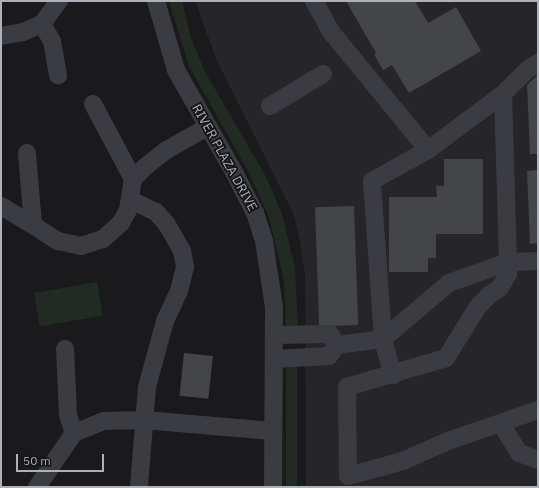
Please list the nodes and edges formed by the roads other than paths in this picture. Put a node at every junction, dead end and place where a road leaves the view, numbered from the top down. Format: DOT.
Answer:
graph roads {
  1 [pos="59,1"];
  2 [pos="156,1"];
  3 [pos="314,1"];
  4 [pos="42,24"];
  5 [pos="1,36"];
  6 [pos="538,63"];
  7 [pos="323,74"];
  8 [pos="58,75"];
  9 [pos="503,94"];
  10 [pos="93,104"];
  11 [pos="270,106"];
  12 [pos="208,127"];
  13 [pos="428,150"];
  14 [pos="27,153"];
  15 [pos="133,179"];
  16 [pos="130,200"];
  17 [pos="1,206"];
  18 [pos="33,225"];
  19 [pos="538,261"];
  20 [pos="508,262"];
  21 [pos="274,335"];
  22 [pos="382,339"];
  23 [pos="337,345"];
  24 [pos="65,349"];
  25 [pos="274,358"];
  26 [pos="392,375"];
  27 [pos="538,410"];
  28 [pos="144,420"];
  29 [pos="501,424"];
  30 [pos="273,431"];
  31 [pos="74,433"];
  32 [pos="538,460"];
  33 [pos="38,487"];
  34 [pos="139,487"];
  35 [pos="274,487"];
  1 -- 4 [label="street"];
  2 -- 12 [label="street, RIVER PLAZA DRIVE"];
  3 -- 13 [label="street"];
  4 -- 5 [label="street"];
  4 -- 8 [label="street"];
  6 -- 9 [label="street"];
  7 -- 11 [label="street"];
  9 -- 13 [label="street"];
  9 -- 20 [label="street"];
  10 -- 15 [label="street"];
  12 -- 15 [label="street"];
  12 -- 21 [label="street, RIVER PLAZA DRIVE"];
  13 -- 22 [label="street"];
  14 -- 18 [label="street"];
  15 -- 16 [label="street"];
  16 -- 18 [label="street"];
  16 -- 28 [label="street"];
  17 -- 18 [label="street"];
  19 -- 20 [label="street"];
  20 -- 22 [label="street"];
  20 -- 26 [label="street"];
  21 -- 23 [label="street"];
  21 -- 25 [label="street, RIVER PLAZA DRIVE"];
  22 -- 23 [label="street"];
  22 -- 26 [label="street"];
  23 -- 25 [label="street"];
  24 -- 31 [label="street"];
  25 -- 30 [label="street, RIVER PLAZA DRIVE"];
  26 -- 29 [label="street"];
  27 -- 29 [label="street"];
  28 -- 30 [label="street"];
  28 -- 31 [label="street"];
  28 -- 34 [label="street"];
  29 -- 32 [label="street"];
  30 -- 35 [label="street, RIVER PLAZA DRIVE"];
  31 -- 33 [label="street"];
}
